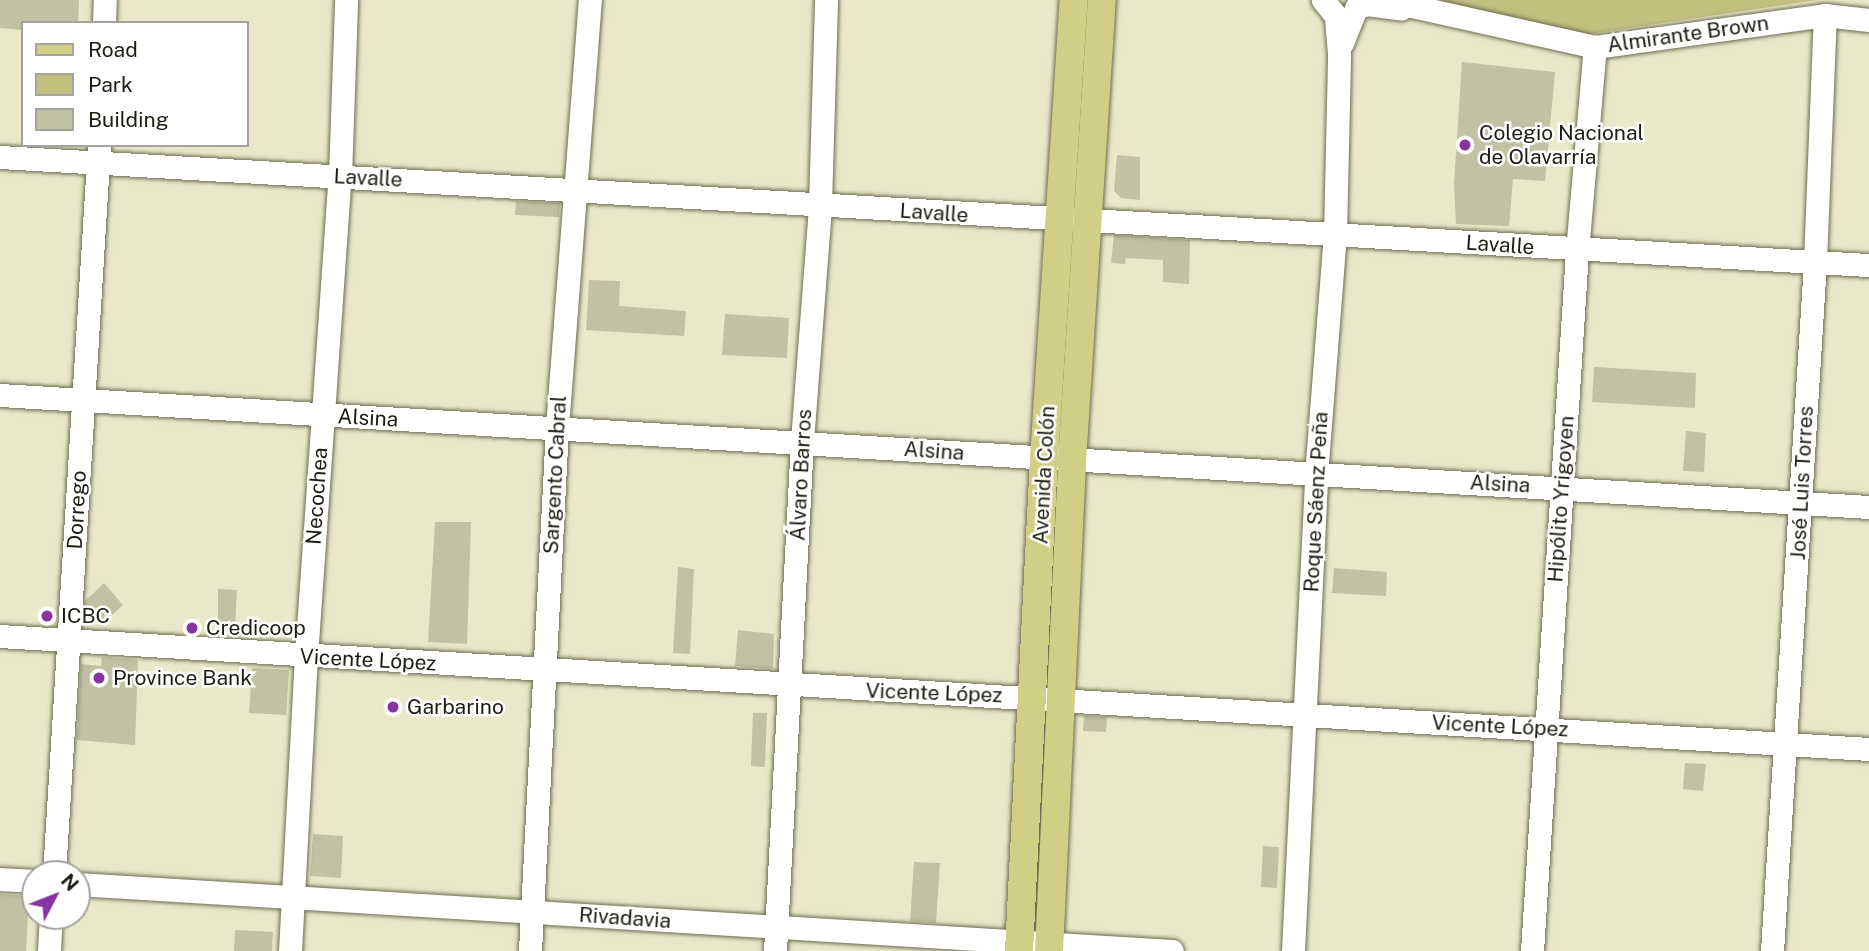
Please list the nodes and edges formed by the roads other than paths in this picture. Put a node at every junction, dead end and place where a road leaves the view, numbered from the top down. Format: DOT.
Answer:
graph roads {
  1 [pos="105,0"];
  2 [pos="346,0"];
  3 [pos="590,0"];
  4 [pos="826,0"];
  5 [pos="1074,0"];
  6 [pos="1102,0"];
  7 [pos="1323,0"];
  8 [pos="1385,0"];
  9 [pos="1422,8"];
  10 [pos="1825,15"];
  11 [pos="1869,20"];
  12 [pos="104,21"];
  13 [pos="1595,47"];
  14 [pos="1339,53"];
  15 [pos="99,154"];
  16 [pos="0,157"];
  17 [pos="340,176"];
  18 [pos="577,191"];
  19 [pos="820,205"];
  20 [pos="1075,221"];
  21 [pos="1335,234"];
  22 [pos="1577,251"];
  23 [pos="1815,261"];
  24 [pos="1869,265"];
  25 [pos="0,395"];
  26 [pos="83,401"];
  27 [pos="323,416"];
  28 [pos="557,427"];
  29 [pos="802,441"];
  30 [pos="1044,459"];
  31 [pos="1072,461"];
  32 [pos="1316,475"];
  33 [pos="1562,488"];
  34 [pos="1801,503"];
  35 [pos="1869,507"];
  36 [pos="0,636"];
  37 [pos="70,639"];
  38 [pos="306,657"];
  39 [pos="544,670"];
  40 [pos="791,687"];
  41 [pos="1032,696"];
  42 [pos="1062,700"];
  43 [pos="1304,715"];
  44 [pos="1545,728"];
  45 [pos="1786,744"];
  46 [pos="1869,749"];
  47 [pos="55,860"];
  48 [pos="0,879"];
  49 [pos="21,880"];
  50 [pos="91,885"];
  51 [pos="293,897"];
  52 [pos="532,912"];
  53 [pos="50,930"];
  54 [pos="775,940"];
  55 [pos="1020,946"];
  56 [pos="1049,947"];
  57 [pos="49,951"];
  58 [pos="290,951"];
  59 [pos="530,951"];
  60 [pos="1172,951"];
  61 [pos="1293,951"];
  62 [pos="1532,951"];
  63 [pos="1772,951"];
  1 -- 12 [label="street"];
  2 -- 17 [label="street, Necochea"];
  3 -- 18 [label="street, Sargento Cabral"];
  4 -- 19 [label="street, Álvaro Barros"];
  5 -- 20 [label="main road, Avenida Colón"];
  6 -- 20 [label="main road, Avenida Colón"];
  7 -- 14 [label="street"];
  8 -- 9 [label="street, Almirante Brown"];
  9 -- 13 [label="street, Almirante Brown"];
  9 -- 14 [label="street"];
  10 -- 11 [label="street, Almirante Brown"];
  10 -- 13 [label="street, Almirante Brown"];
  10 -- 23 [label="street, José Luis Torres"];
  13 -- 22 [label="street, Hipólito Yrigoyen"];
  14 -- 21 [label="street, Roque Sáenz Peña"];
  15 -- 16 [label="street, Lavalle"];
  15 -- 17 [label="street, Lavalle"];
  15 -- 26 [label="street, Dorrego"];
  17 -- 18 [label="street, Lavalle"];
  17 -- 27 [label="street, Necochea"];
  18 -- 19 [label="street, Lavalle"];
  18 -- 28 [label="street, Sargento Cabral"];
  19 -- 20 [label="street, Lavalle"];
  19 -- 29 [label="street, Álvaro Barros"];
  20 -- 21 [label="street, Lavalle"];
  20 -- 30 [label="main road, Avenida Colón"];
  20 -- 31 [label="main road, Avenida Colón"];
  21 -- 22 [label="street, Lavalle"];
  21 -- 32 [label="street, Roque Sáenz Peña"];
  22 -- 23 [label="street, Lavalle"];
  22 -- 33 [label="street, Hipólito Yrigoyen"];
  23 -- 24 [label="street, Lavalle"];
  23 -- 34 [label="street, José Luis Torres"];
  25 -- 26 [label="street, Alsina"];
  26 -- 27 [label="street, Alsina"];
  26 -- 37 [label="street, Dorrego"];
  27 -- 28 [label="street, Alsina"];
  27 -- 38 [label="street, Necochea"];
  28 -- 29 [label="street, Alsina"];
  28 -- 39 [label="street, Sargento Cabral"];
  29 -- 30 [label="street, Alsina"];
  29 -- 40 [label="street, Álvaro Barros"];
  30 -- 31 [label="street, Alsina"];
  30 -- 41 [label="main road, Avenida Colón"];
  31 -- 32 [label="street, Alsina"];
  31 -- 42 [label="main road, Avenida Colón"];
  32 -- 33 [label="street, Alsina"];
  32 -- 43 [label="street, Roque Sáenz Peña"];
  33 -- 34 [label="street, Alsina"];
  33 -- 44 [label="street, Hipólito Yrigoyen"];
  34 -- 35 [label="street, Alsina"];
  34 -- 45 [label="street, José Luis Torres"];
  36 -- 37 [label="street, Vicente López"];
  37 -- 38 [label="street, Vicente López"];
  37 -- 47 [label="street, Dorrego"];
  38 -- 39 [label="street, Vicente López"];
  38 -- 51 [label="street, Necochea"];
  39 -- 40 [label="street, Vicente López"];
  39 -- 52 [label="street, Sargento Cabral"];
  40 -- 41 [label="street, Vicente López"];
  40 -- 54 [label="street, Álvaro Barros"];
  41 -- 42 [label="street, Vicente López"];
  41 -- 55 [label="main road, Avenida Colón"];
  42 -- 43 [label="street, Vicente López"];
  42 -- 56 [label="main road, Avenida Colón"];
  43 -- 44 [label="street, Vicente López"];
  43 -- 61 [label="street, Roque Sáenz Peña"];
  44 -- 45 [label="street, Vicente López"];
  44 -- 62 [label="street, Hipólito Yrigoyen"];
  45 -- 46 [label="street, Vicente López"];
  45 -- 63 [label="street, José Luis Torres"];
  48 -- 49 [label="street"];
  50 -- 51 [label="street, Rivadavia"];
  51 -- 52 [label="street, Rivadavia"];
  51 -- 58 [label="street, Necochea"];
  52 -- 54 [label="street, Rivadavia"];
  52 -- 59 [label="street, Sargento Cabral"];
  53 -- 57 [label="street"];
  54 -- 55 [label="street, Rivadavia"];
  55 -- 56 [label="street, Rivadavia"];
  56 -- 60 [label="street, Rivadavia"];
}
